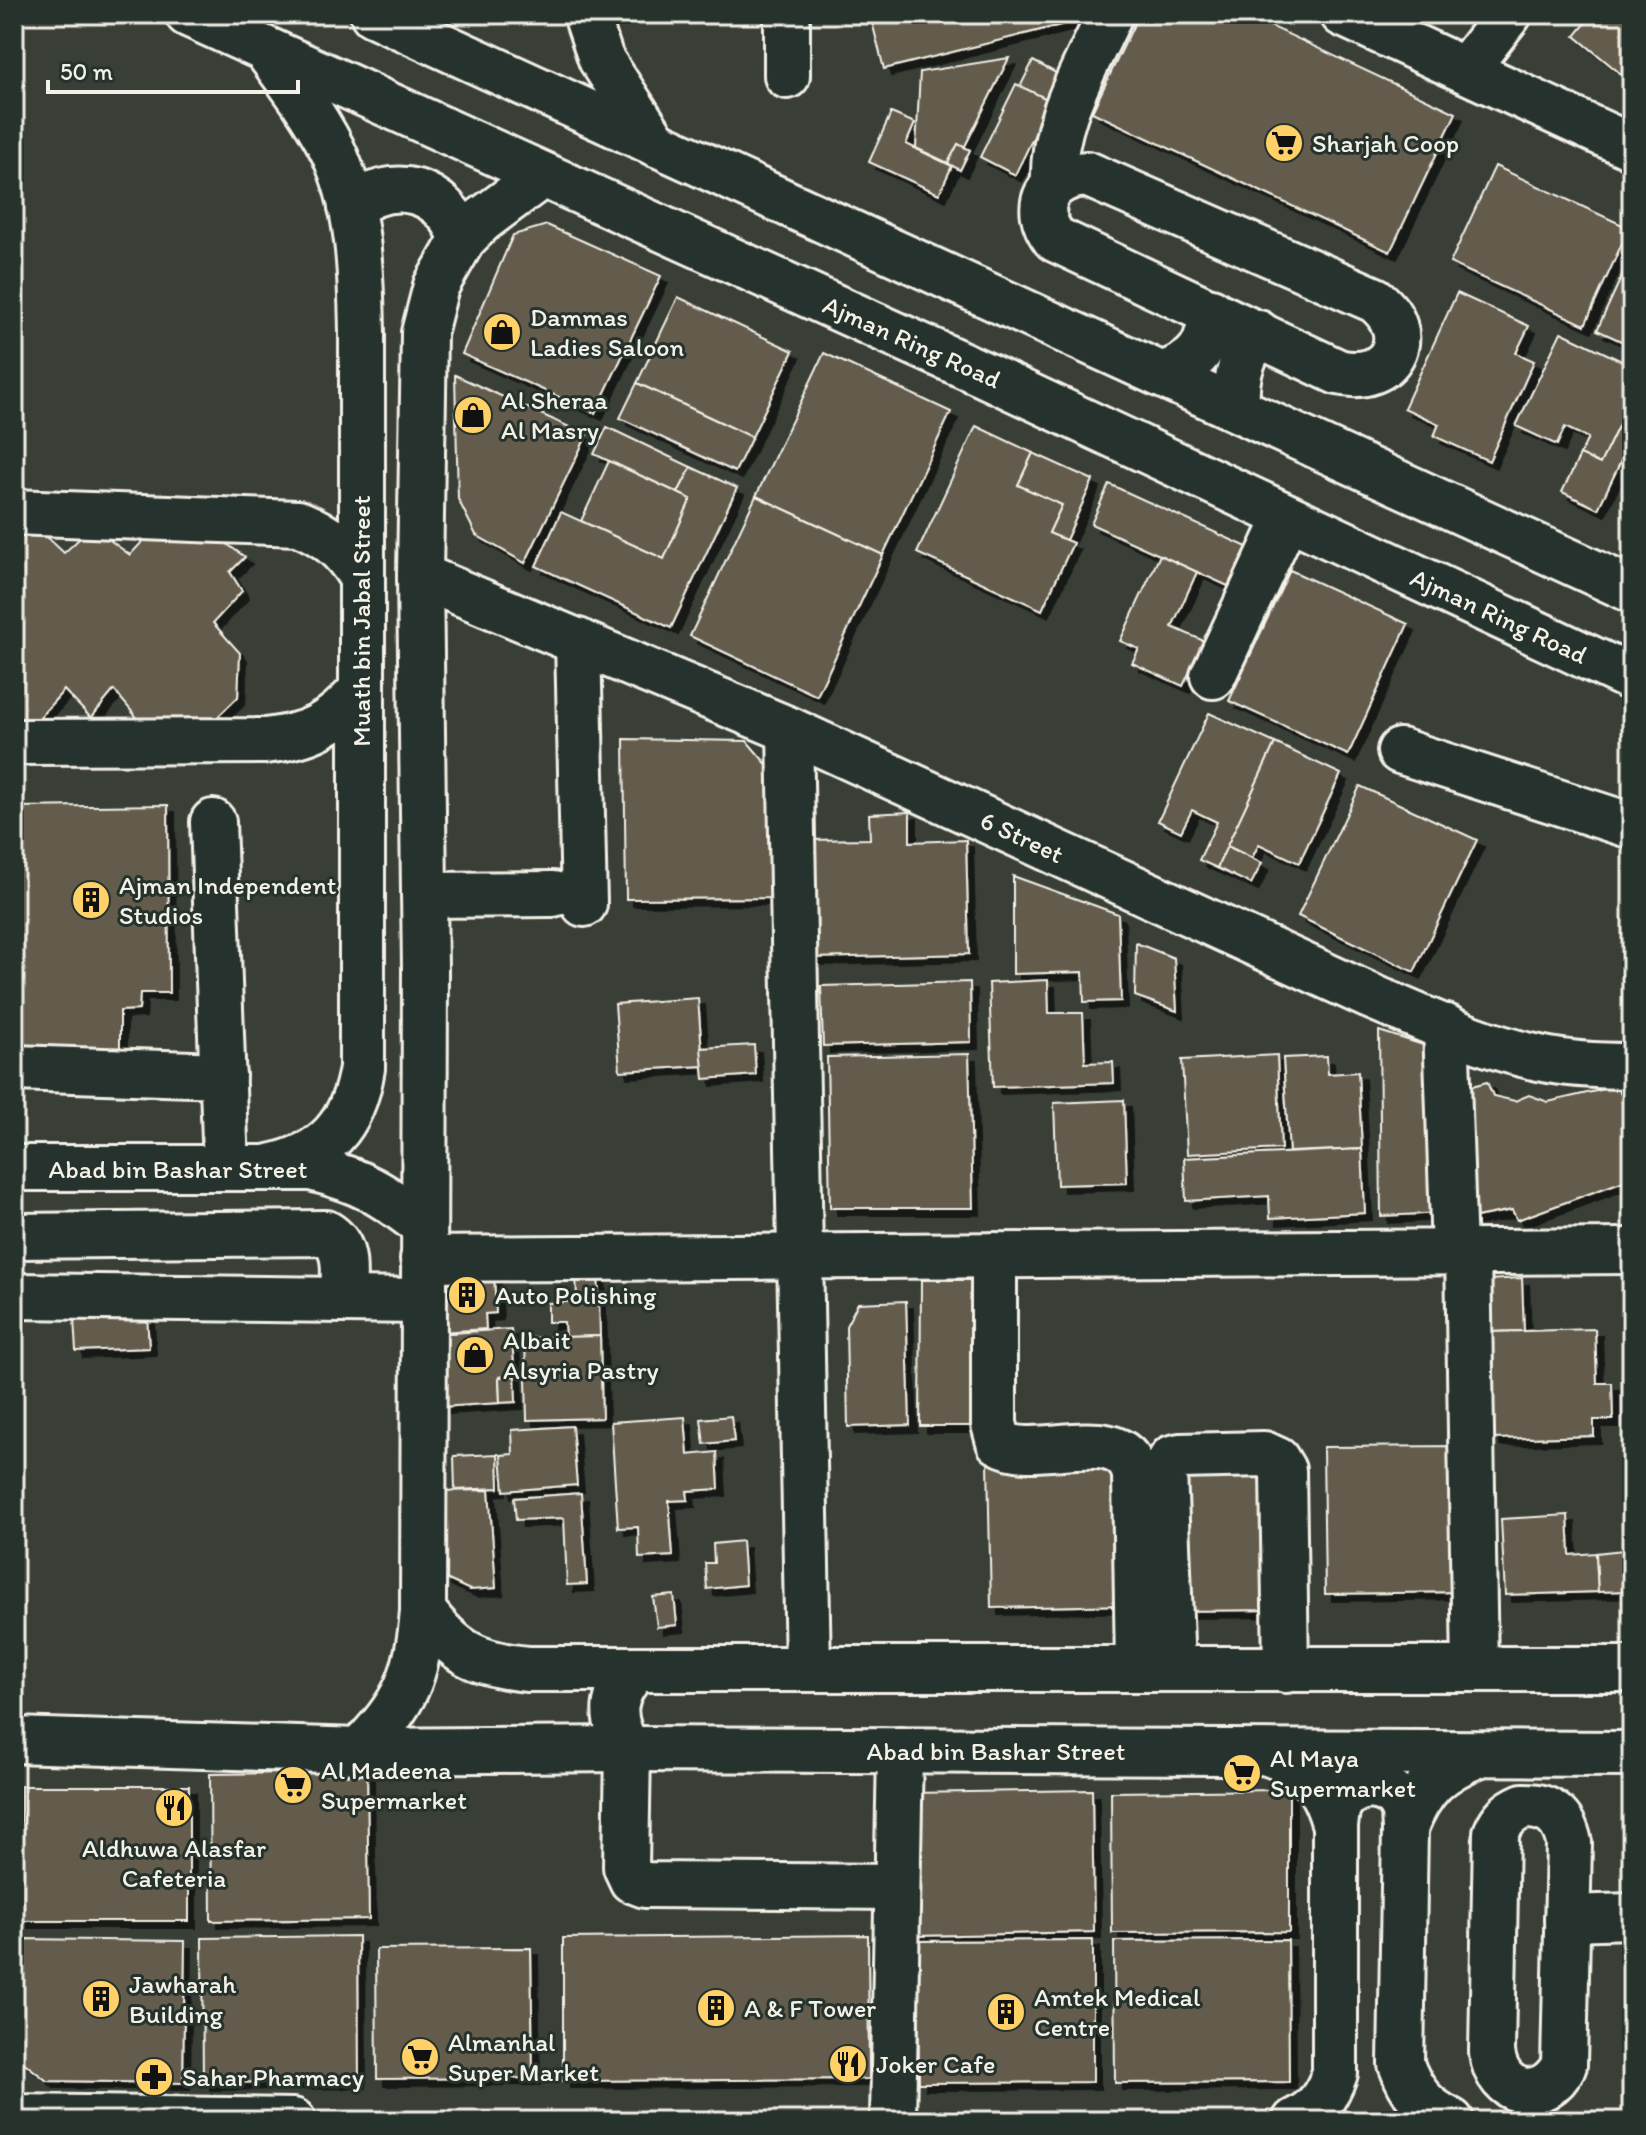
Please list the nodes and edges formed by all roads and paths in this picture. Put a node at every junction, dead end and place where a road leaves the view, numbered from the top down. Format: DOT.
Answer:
graph roads {
  1 [pos="188,14"];
  2 [pos="373,14"];
  3 [pos="586,14"];
  4 [pos="787,14"];
  5 [pos="1110,14"];
  6 [pos="1343,14"];
  7 [pos="1509,14"];
  8 [pos="266,50"];
  9 [pos="1465,70"];
  10 [pos="787,76"];
  11 [pos="657,146"];
  12 [pos="1632,147"];
  13 [pos="541,176"];
  14 [pos="1054,184"];
  15 [pos="351,207"];
  16 [pos="463,239"];
  17 [pos="1211,311"];
  18 [pos="1258,333"];
  19 [pos="1164,374"];
  20 [pos="1237,408"];
  21 [pos="14,512"];
  22 [pos="1287,517"];
  23 [pos="360,575"];
  24 [pos="420,576"];
  25 [pos="1632,590"];
  26 [pos="578,641"];
  27 [pos="1213,676"];
  28 [pos="1632,678"];
  29 [pos="360,692"];
  30 [pos="790,730"];
  31 [pos="14,742"];
  32 [pos="1400,751"];
  33 [pos="213,822"];
  34 [pos="1632,826"];
  35 [pos="424,895"];
  36 [pos="425,970"];
  37 [pos="363,971"];
  38 [pos="1446,1027"];
  39 [pos="1632,1066"];
  40 [pos="14,1068"];
  41 [pos="223,1075"];
  42 [pos="226,1167"];
  43 [pos="270,1167"];
  44 [pos="15,1169"];
  45 [pos="14,1236"];
  46 [pos="423,1242"];
  47 [pos="1632,1251"];
  48 [pos="1461,1252"];
  49 [pos="994,1255"];
  50 [pos="799,1256"];
  51 [pos="14,1296"];
  52 [pos="343,1300"];
  53 [pos="423,1301"];
  54 [pos="423,1611"];
  55 [pos="1155,1668"];
  56 [pos="636,1669"];
  57 [pos="808,1669"];
  58 [pos="1475,1669"];
  59 [pos="1632,1669"];
  60 [pos="1286,1670"];
  61 [pos="14,1740"];
  62 [pos="628,1749"];
  63 [pos="900,1750"];
  64 [pos="359,1751"];
  65 [pos="1268,1753"];
  66 [pos="1482,1753"];
  67 [pos="1632,1754"];
  68 [pos="1335,1826"];
  69 [pos="1405,1828"];
  70 [pos="897,1887"];
  71 [pos="1632,1916"];
  72 [pos="1567,1918"];
  73 [pos="18,2115"];
  74 [pos="293,2121"];
  75 [pos="893,2121"];
  76 [pos="1295,2121"];
  77 [pos="1451,2121"];
  1 -- 8 [label="street, Ajman Ring Road"];
  2 -- 11 [label="street"];
  3 -- 11 [label="street"];
  4 -- 10 [label="street"];
  5 -- 14 [label="street"];
  6 -- 9 [label="street"];
  7 -- 9 [label="street"];
  8 -- 13 [label="street, Ajman Ring Road"];
  8 -- 15 [label="street, Muath bin Jabal Street"];
  9 -- 12 [label="street"];
  11 -- 19 [label="street"];
  13 -- 16 [label="street"];
  13 -- 22 [label="street, Ajman Ring Road"];
  14 -- 17 [label="street"];
  14 -- 18 [label="street"];
  15 -- 16 [label="street"];
  15 -- 23 [label="street, Muath bin Jabal Street"];
  16 -- 24 [label="street"];
  17 -- 18 [label="street"];
  17 -- 19 [label="street"];
  18 -- 20 [label="street"];
  19 -- 20 [label="street"];
  20 -- 25 [label="street"];
  21 -- 23 [label="street"];
  22 -- 27 [label="street"];
  22 -- 28 [label="street, Ajman Ring Road"];
  23 -- 29 [label="street, Muath bin Jabal Street"];
  24 -- 26 [label="street, 6 Street"];
  24 -- 35 [label="street"];
  26 -- 30 [label="street, 6 Street"];
  26 -- 35 [label="street"];
  29 -- 31 [label="street"];
  29 -- 37 [label="street, Muath bin Jabal Street"];
  30 -- 38 [label="street, 6 Street"];
  30 -- 50 [label="street"];
  32 -- 34 [label="street"];
  33 -- 41 [label="street"];
  35 -- 36 [label="street"];
  36 -- 37 [label="street"];
  36 -- 46 [label="street"];
  37 -- 43 [label="street, Muath bin Jabal Street"];
  38 -- 39 [label="street, 6 Street"];
  38 -- 48 [label="street"];
  40 -- 41 [label="street"];
  41 -- 42 [label="street"];
  42 -- 43 [label="street, Abad bin Bashar Street"];
  42 -- 44 [label="street, Abad bin Bashar Street"];
  43 -- 46 [label="street, Abad bin Bashar Street"];
  45 -- 52 [label="street"];
  46 -- 50 [label="street"];
  46 -- 53 [label="street"];
  47 -- 48 [label="street"];
  48 -- 49 [label="street"];
  48 -- 58 [label="street"];
  49 -- 50 [label="street"];
  49 -- 55 [label="street"];
  50 -- 57 [label="street"];
  51 -- 52 [label="street"];
  52 -- 53 [label="street"];
  53 -- 54 [label="street"];
  54 -- 56 [label="street"];
  54 -- 64 [label="street"];
  55 -- 57 [label="street"];
  55 -- 60 [label="street"];
  55 -- 60 [label="street"];
  56 -- 57 [label="street"];
  56 -- 62 [label="street"];
  58 -- 59 [label="street"];
  58 -- 60 [label="street"];
  61 -- 64 [label="street, Abad bin Bashar Street"];
  62 -- 63 [label="street, Abad bin Bashar Street"];
  62 -- 64 [label="street, Abad bin Bashar Street"];
  62 -- 70 [label="street"];
  63 -- 65 [label="street, Abad bin Bashar Street"];
  63 -- 70 [label="street"];
  65 -- 66 [label="street, Abad bin Bashar Street"];
  65 -- 68 [label="street"];
  66 -- 67 [label="street, Abad bin Bashar Street"];
  66 -- 69 [label="street"];
  68 -- 69 [label="street"];
  68 -- 76 [label="street"];
  69 -- 77 [label="street"];
  70 -- 75 [label="street"];
  71 -- 72 [label="street"];
  72 -- 72 [label="street"];
  73 -- 74 [label="street"];
}
